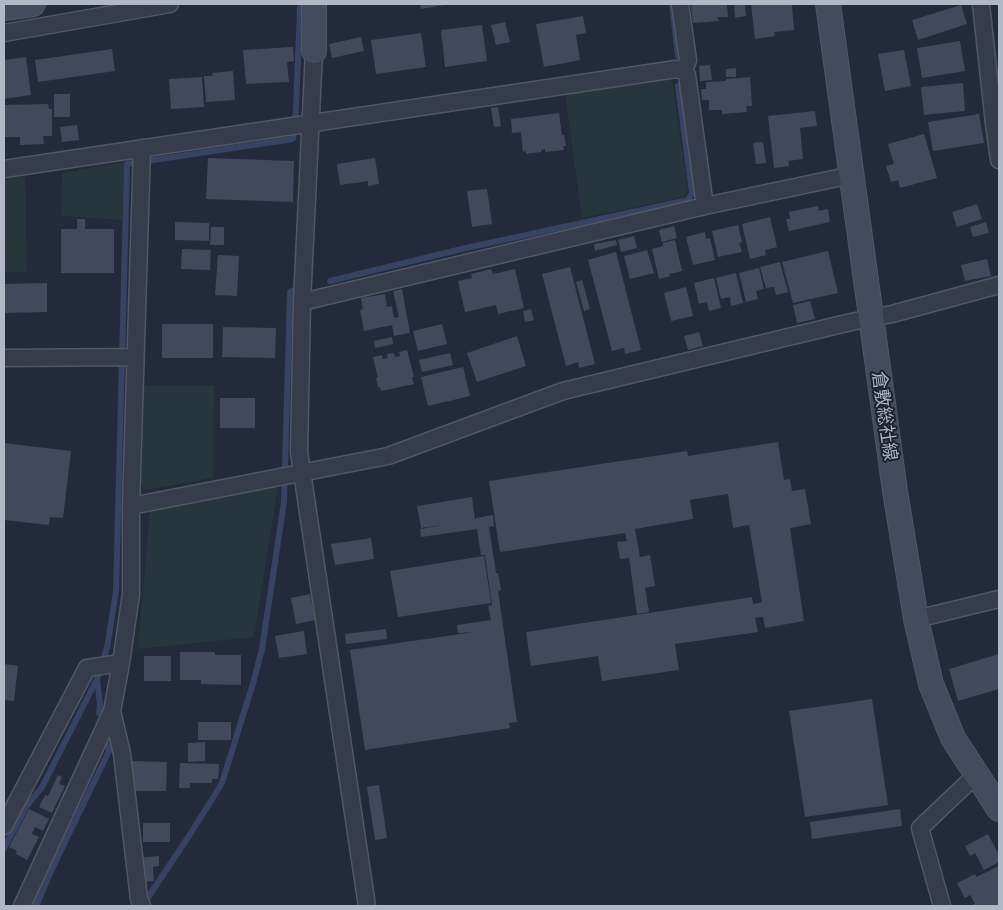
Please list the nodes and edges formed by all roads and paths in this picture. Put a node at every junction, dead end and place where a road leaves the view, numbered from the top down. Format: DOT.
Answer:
graph roads {
  1 [pos="33,4"];
  2 [pos="170,4"];
  3 [pos="314,4"];
  4 [pos="680,4"];
  5 [pos="828,4"];
  6 [pos="981,4"];
  7 [pos="4,8"];
  8 [pos="4,33"];
  9 [pos="314,51"];
  10 [pos="684,71"];
  11 [pos="996,123"];
  12 [pos="300,125"];
  13 [pos="141,157"];
  14 [pos="999,160"];
  15 [pos="4,169"];
  16 [pos="852,175"];
  17 [pos="705,206"];
  18 [pos="999,285"];
  19 [pos="302,302"];
  20 [pos="871,318"];
  21 [pos="126,357"];
  22 [pos="4,358"];
  23 [pos="290,475"];
  24 [pos="131,506"];
  25 [pos="999,600"];
  26 [pos="916,619"];
  27 [pos="108,665"];
  28 [pos="112,711"];
  29 [pos="976,775"];
  30 [pos="999,809"];
  31 [pos="4,826"];
  32 [pos="141,905"];
  33 [pos="22,906"];
  34 [pos="367,906"];
  35 [pos="942,906"];
  1 -- 7 [label="main road"];
  2 -- 8 [label="street"];
  3 -- 9 [label="main road"];
  4 -- 10 [label="street"];
  5 -- 16 [label="main road, 倉敷総社線"];
  6 -- 11 [label="street"];
  9 -- 12 [label="street"];
  10 -- 12 [label="street"];
  10 -- 17 [label="street"];
  11 -- 14 [label="street"];
  12 -- 13 [label="street"];
  12 -- 19 [label="street"];
  13 -- 15 [label="street"];
  13 -- 21 [label="street"];
  16 -- 17 [label="street"];
  16 -- 20 [label="main road, 倉敷総社線"];
  17 -- 19 [label="street"];
  18 -- 20 [label="street"];
  19 -- 23 [label="street"];
  20 -- 23 [label="street"];
  20 -- 26 [label="main road, 倉敷総社線"];
  21 -- 22 [label="street"];
  21 -- 24 [label="street"];
  23 -- 24 [label="street"];
  23 -- 34 [label="street"];
  24 -- 27 [label="street"];
  25 -- 26 [label="street"];
  26 -- 29 [label="main road, 倉敷総社線"];
  27 -- 28 [label="street"];
  27 -- 31 [label="street"];
  28 -- 32 [label="street"];
  28 -- 33 [label="street"];
  29 -- 30 [label="main road, 倉敷総社線"];
  29 -- 35 [label="street"];
}
